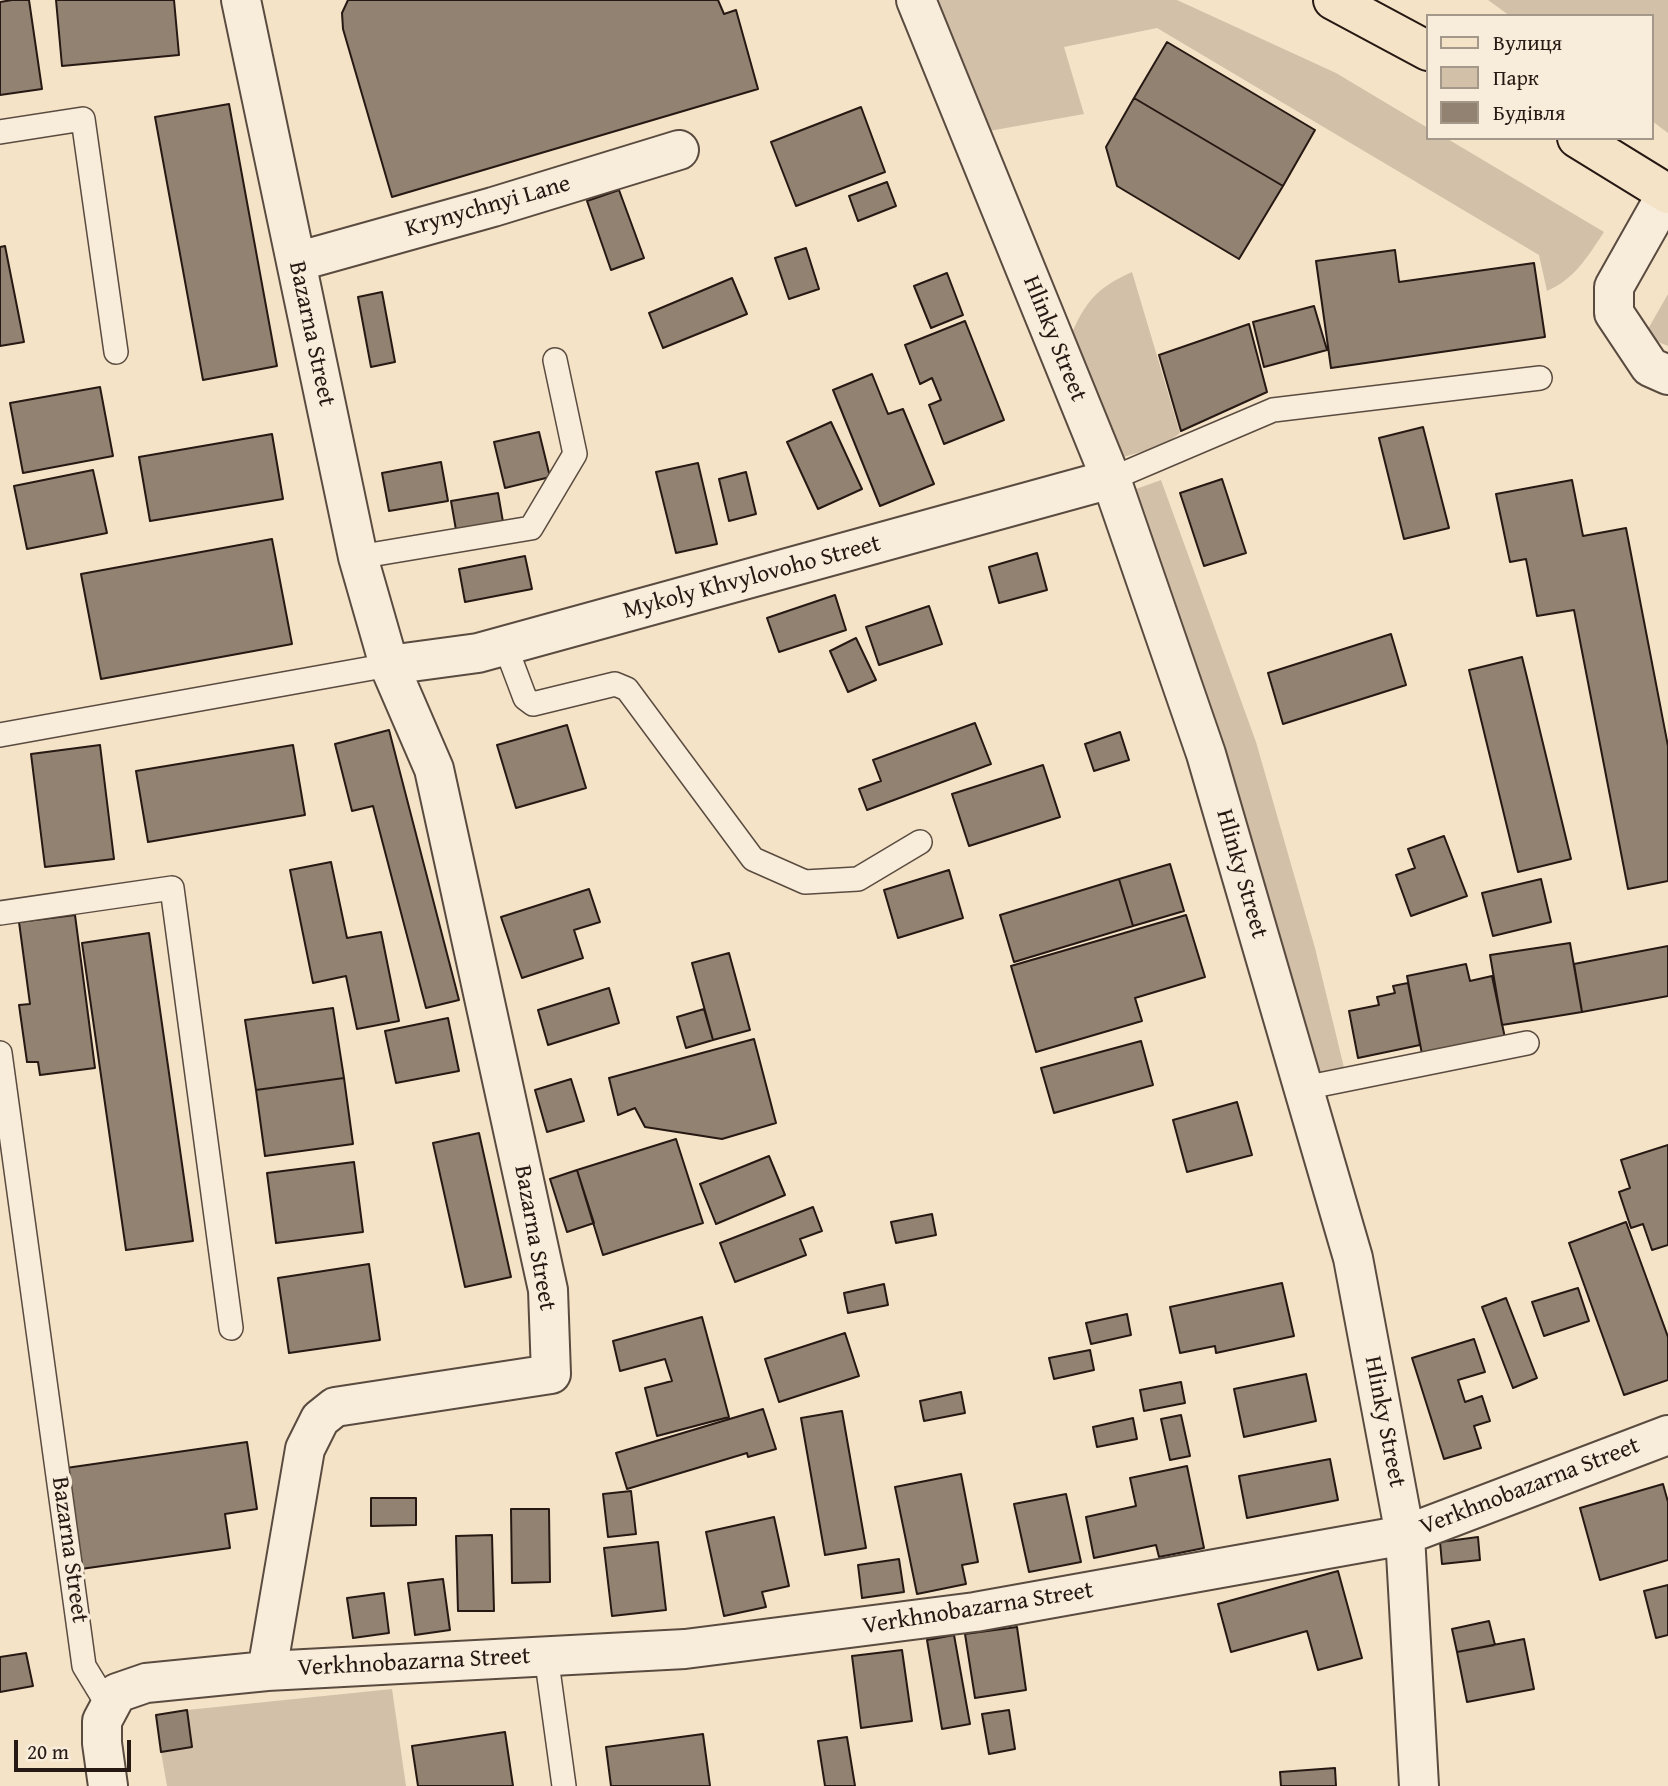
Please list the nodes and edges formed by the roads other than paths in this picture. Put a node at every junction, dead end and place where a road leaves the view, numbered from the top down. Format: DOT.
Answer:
graph roads {
  1 [pos="241,0"];
  2 [pos="916,0"];
  3 [pos="1333,0"];
  4 [pos="1426,50"];
  5 [pos="0,132"];
  6 [pos="1580,140"];
  7 [pos="679,150"];
  8 [pos="1667,194"];
  9 [pos="296,262"];
  10 [pos="116,352"];
  11 [pos="555,360"];
  12 [pos="1668,375"];
  13 [pos="1540,378"];
  14 [pos="1111,479"];
  15 [pos="358,558"];
  16 [pos="506,645"];
  17 [pos="390,665"];
  18 [pos="0,735"];
  19 [pos="920,842"];
  20 [pos="0,913"];
  21 [pos="1527,1043"];
  22 [pos="0,1053"];
  23 [pos="1304,1088"];
  24 [pos="231,1328"];
  25 [pos="1668,1435"];
  26 [pos="1405,1535"];
  27 [pos="546,1655"];
  28 [pos="267,1671"];
  29 [pos="109,1707"];
  30 [pos="108,1786"];
  31 [pos="564,1786"];
  32 [pos="1419,1786"];
  1 -- 9 [label="street, Bazarna Street"];
  2 -- 14 [label="street, Hlinky Street"];
  3 -- 4 [label="main road"];
  5 -- 10 [label="lane"];
  6 -- 8 [label="main road"];
  7 -- 9 [label="street, Krynychnyi Lane"];
  8 -- 12 [label="street"];
  9 -- 15 [label="street, Bazarna Street"];
  11 -- 15 [label="lane"];
  13 -- 14 [label="lane"];
  14 -- 16 [label="street, Mykoly Khvylovoho Street"];
  14 -- 23 [label="street, Hlinky Street"];
  15 -- 17 [label="street, Bazarna Street"];
  16 -- 17 [label="street, Mykoly Khvylovoho Street"];
  16 -- 19 [label="lane"];
  17 -- 18 [label="lane"];
  17 -- 28 [label="street, Bazarna Street"];
  20 -- 24 [label="lane"];
  21 -- 23 [label="lane"];
  22 -- 29 [label="lane, Bazarna Street"];
  23 -- 26 [label="street, Hlinky Street"];
  25 -- 26 [label="street, Verkhnobazarna Street"];
  26 -- 27 [label="street, Verkhnobazarna Street"];
  26 -- 32 [label="street, Hlinky Street"];
  27 -- 28 [label="street, Verkhnobazarna Street"];
  27 -- 31 [label="lane"];
  28 -- 29 [label="street, Verkhnobazarna Street"];
  29 -- 30 [label="street"];
}
